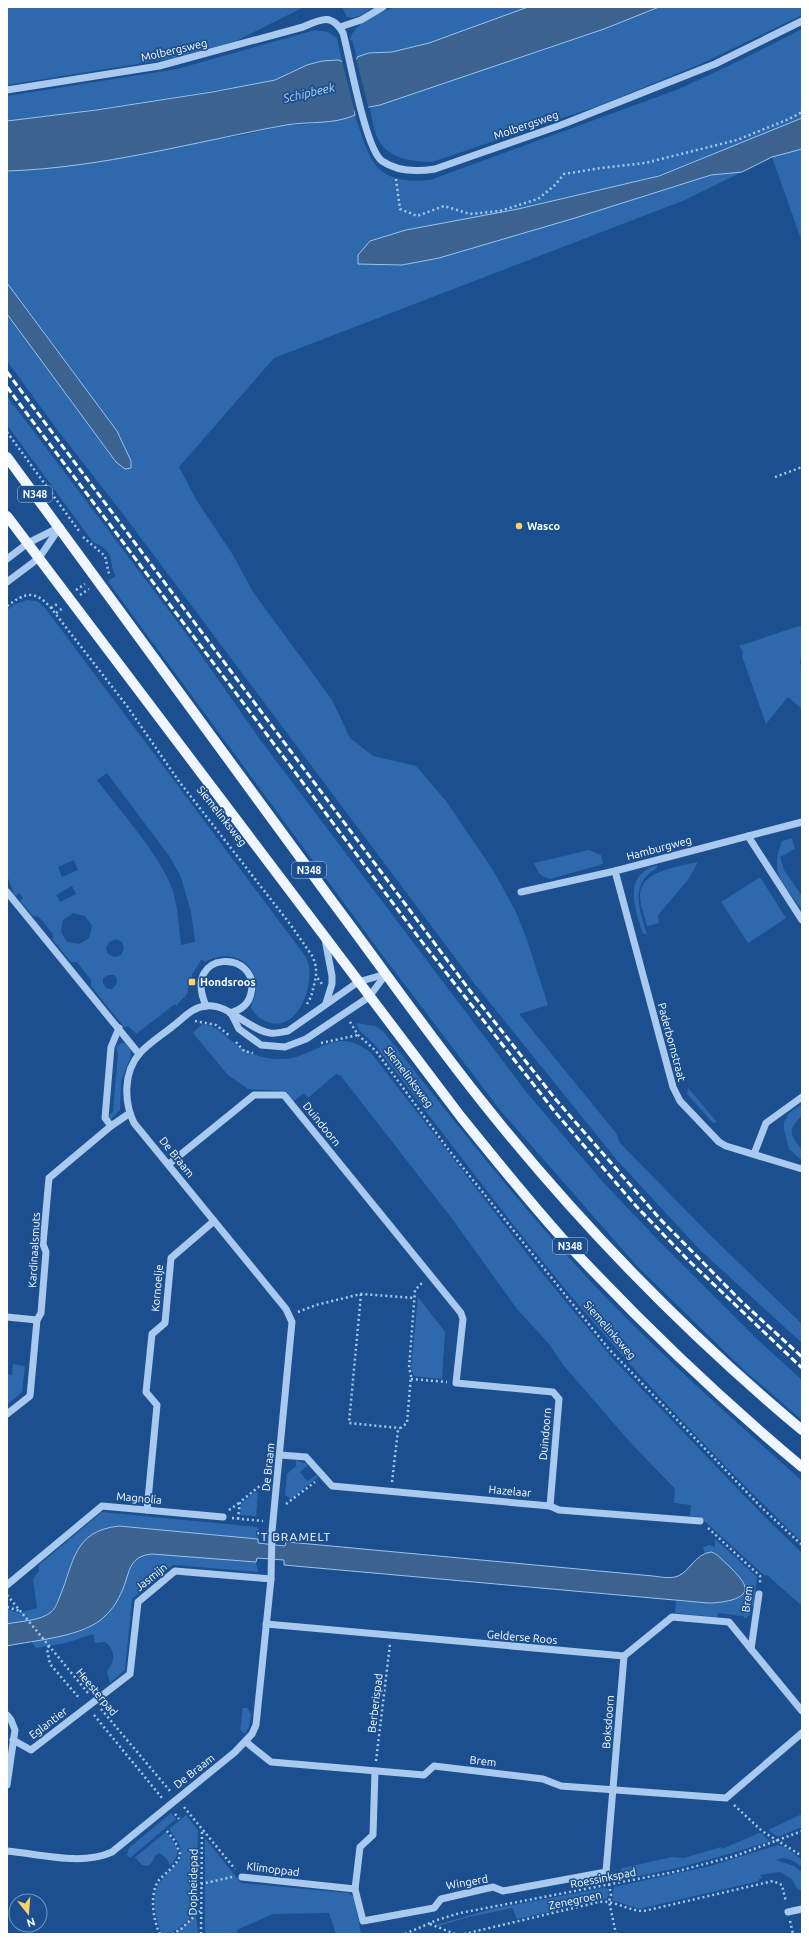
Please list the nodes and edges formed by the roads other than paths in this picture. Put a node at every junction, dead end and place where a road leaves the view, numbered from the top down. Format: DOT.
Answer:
graph roads {
  1 [pos="383,7"];
  2 [pos="802,21"];
  3 [pos="340,27"];
  4 [pos="7,90"];
  5 [pos="7,457"];
  6 [pos="7,516"];
  7 [pos="60,527"];
  8 [pos="28,543"];
  9 [pos="39,558"];
  10 [pos="7,559"];
  11 [pos="7,582"];
  12 [pos="802,822"];
  13 [pos="748,836"];
  14 [pos="616,871"];
  15 [pos="7,892"];
  16 [pos="521,892"];
  17 [pos="802,920"];
  18 [pos="325,939"];
  19 [pos="386,974"];
  20 [pos="358,982"];
  21 [pos="369,997"];
  22 [pos="326,1003"];
  23 [pos="206,1006"];
  24 [pos="230,1013"];
  25 [pos="119,1028"];
  26 [pos="139,1054"];
  27 [pos="802,1097"];
  28 [pos="130,1113"];
  29 [pos="111,1126"];
  30 [pos="754,1154"];
  31 [pos="169,1164"];
  32 [pos="802,1168"];
  33 [pos="214,1221"];
  34 [pos="7,1317"];
  35 [pos="37,1320"];
  36 [pos="7,1414"];
  37 [pos="802,1430"];
  38 [pos="280,1455"];
  39 [pos="802,1467"];
  40 [pos="550,1506"];
  41 [pos="147,1510"];
  42 [pos="223,1517"];
  43 [pos="700,1521"];
  44 [pos="271,1579"];
  45 [pos="7,1585"];
  46 [pos="759,1594"];
  47 [pos="266,1624"];
  48 [pos="751,1649"];
  49 [pos="624,1656"];
  50 [pos="95,1701"];
  51 [pos="802,1711"];
  52 [pos="7,1715"];
  53 [pos="802,1733"];
  54 [pos="13,1740"];
  55 [pos="246,1742"];
  56 [pos="375,1771"];
  57 [pos="7,1785"];
  58 [pos="614,1789"];
  59 [pos="7,1851"];
  60 [pos="242,1877"];
  61 [pos="355,1889"];
  62 [pos="802,1909"];
  63 [pos="788,1912"];
  1 -- 3 [label="street"];
  2 -- 3 [label="street, Molbergsweg"];
  3 -- 4 [label="street, Molbergsweg"];
  5 -- 7 [label="main road, N348"];
  6 -- 8 [label="main road, Siemelinksweg / N348"];
  7 -- 8 [label="street"];
  7 -- 9 [label="street"];
  7 -- 19 [label="main road, N348"];
  8 -- 9 [label="main road, Siemelinksweg / N348"];
  8 -- 10 [label="street"];
  9 -- 11 [label="street"];
  9 -- 18 [label="main road, Siemelinksweg / N348"];
  12 -- 13 [label="street, Hamburgweg"];
  13 -- 14 [label="street, Hamburgweg"];
  13 -- 17 [label="street"];
  14 -- 16 [label="street, Hamburgweg"];
  14 -- 30 [label="street, Paderbornstraat"];
  15 -- 25 [label="street"];
  18 -- 20 [label="main road, Siemelinksweg / N348"];
  18 -- 22 [label="street"];
  19 -- 20 [label="street"];
  19 -- 21 [label="street"];
  19 -- 37 [label="main road, N348"];
  20 -- 21 [label="main road, Siemelinksweg / N348"];
  20 -- 22 [label="street"];
  21 -- 24 [label="street"];
  21 -- 39 [label="main road, Siemelinksweg / N348"];
  22 -- 24 [label="street"];
  23 -- 24 [label="street"];
  23 -- 24 [label="street"];
  23 -- 26 [label="street, De Braam"];
  25 -- 26 [label="street"];
  25 -- 29 [label="street"];
  26 -- 28 [label="street, De Braam"];
  27 -- 30 [label="street"];
  28 -- 29 [label="street, Kardinaalsmuts"];
  28 -- 31 [label="street, De Braam"];
  29 -- 35 [label="street, Kardinaalsmuts"];
  30 -- 32 [label="street, Paderbornstraat"];
  31 -- 33 [label="street, De Braam"];
  31 -- 40 [label="street, Duindoorn"];
  33 -- 38 [label="street, De Braam"];
  33 -- 41 [label="street, Kornoelje"];
  34 -- 35 [label="street"];
  35 -- 36 [label="street, Kardinaalsmuts"];
  38 -- 40 [label="street, Hazelaar"];
  38 -- 44 [label="street, De Braam"];
  40 -- 43 [label="street, Hazelaar"];
  41 -- 42 [label="street, Magnolia"];
  41 -- 45 [label="street, Magnolia"];
  44 -- 47 [label="street, De Braam"];
  44 -- 50 [label="street, Jasmijn"];
  46 -- 48 [label="street, Brem"];
  47 -- 49 [label="street, Gelderse Roos"];
  47 -- 55 [label="street, De Braam"];
  48 -- 49 [label="street"];
  48 -- 51 [label="street"];
  49 -- 58 [label="street, Boksdoorn"];
  50 -- 54 [label="street, Eglantier"];
  52 -- 54 [label="street, Eglantier"];
  53 -- 58 [label="street, Brem"];
  54 -- 57 [label="street, Eglantier"];
  55 -- 56 [label="street, Brem"];
  55 -- 59 [label="street, De Braam"];
  56 -- 58 [label="street, Brem"];
  56 -- 61 [label="street, Wingerd"];
  58 -- 61 [label="street, Wingerd"];
  60 -- 61 [label="street, Klimoppad"];
  62 -- 63 [label="street"];
}
